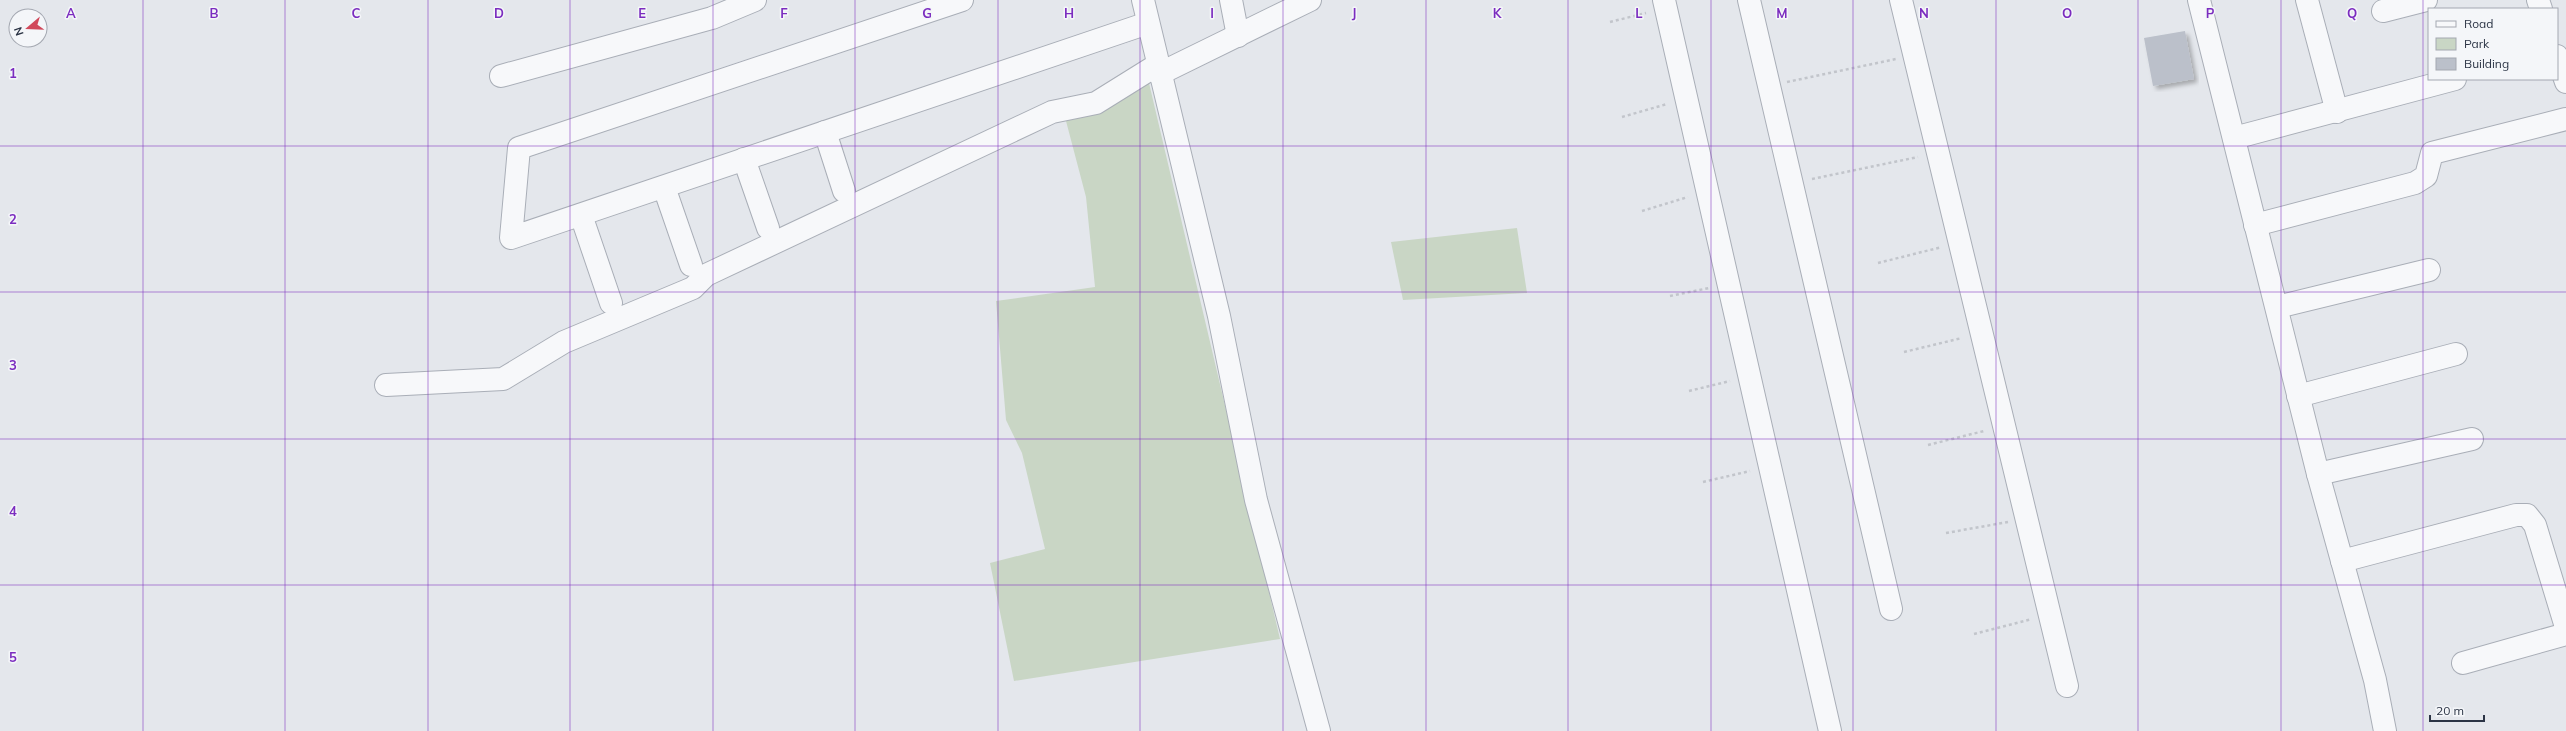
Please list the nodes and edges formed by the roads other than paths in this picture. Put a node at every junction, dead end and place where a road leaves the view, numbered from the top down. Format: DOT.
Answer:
graph roads {
  1 [pos="755,0"];
  2 [pos="962,0"];
  3 [pos="1143,0"];
  4 [pos="1231,0"];
  5 [pos="1749,0"];
  6 [pos="1901,0"];
  7 [pos="2199,0"];
  8 [pos="2307,0"];
  9 [pos="2426,0"];
  10 [pos="1308,1"];
  11 [pos="1665,4"];
  12 [pos="2383,11"];
  13 [pos="1148,23"];
  14 [pos="1238,36"];
  15 [pos="2558,59"];
  16 [pos="1158,70"];
  17 [pos="502,76"];
  18 [pos="2451,80"];
  19 [pos="2566,82"];
  20 [pos="2337,112"];
  21 [pos="2566,119"];
  22 [pos="825,132"];
  23 [pos="2234,138"];
  24 [pos="744,159"];
  25 [pos="664,187"];
  26 [pos="844,191"];
  27 [pos="581,215"];
  28 [pos="2255,225"];
  29 [pos="768,228"];
  30 [pos="690,265"];
  31 [pos="2429,270"];
  32 [pos="611,303"];
  33 [pos="2276,307"];
  34 [pos="2456,354"];
  35 [pos="386,385"];
  36 [pos="2298,396"];
  37 [pos="2472,439"];
  38 [pos="2318,474"];
  39 [pos="2342,560"];
  40 [pos="2563,601"];
  41 [pos="1891,610"];
  42 [pos="2566,627"];
  43 [pos="2566,634"];
  44 [pos="2463,664"];
  45 [pos="2067,686"];
  46 [pos="1319,731"];
  47 [pos="1830,731"];
  48 [pos="2385,731"];
  1 -- 17 [label="street"];
  2 -- 27 [label="street"];
  3 -- 13 [label="street"];
  4 -- 14 [label="street"];
  5 -- 41 [label="street"];
  6 -- 45 [label="street"];
  7 -- 23 [label="street"];
  8 -- 20 [label="street"];
  9 -- 12 [label="street"];
  10 -- 14 [label="street"];
  11 -- 47 [label="street"];
  13 -- 16 [label="street"];
  13 -- 22 [label="street"];
  14 -- 16 [label="street"];
  15 -- 19 [label="street"];
  16 -- 35 [label="street"];
  16 -- 46 [label="street"];
  18 -- 20 [label="street"];
  20 -- 23 [label="street"];
  21 -- 28 [label="street"];
  22 -- 24 [label="street"];
  22 -- 26 [label="street"];
  23 -- 28 [label="street"];
  24 -- 25 [label="street"];
  24 -- 29 [label="street"];
  25 -- 27 [label="street"];
  25 -- 30 [label="street"];
  27 -- 32 [label="street"];
  28 -- 33 [label="street"];
  31 -- 33 [label="street"];
  33 -- 36 [label="street"];
  34 -- 36 [label="street"];
  36 -- 38 [label="street"];
  37 -- 38 [label="street"];
  38 -- 39 [label="street"];
  39 -- 40 [label="street"];
  39 -- 48 [label="street"];
  40 -- 42 [label="street"];
  43 -- 44 [label="street"];
}
